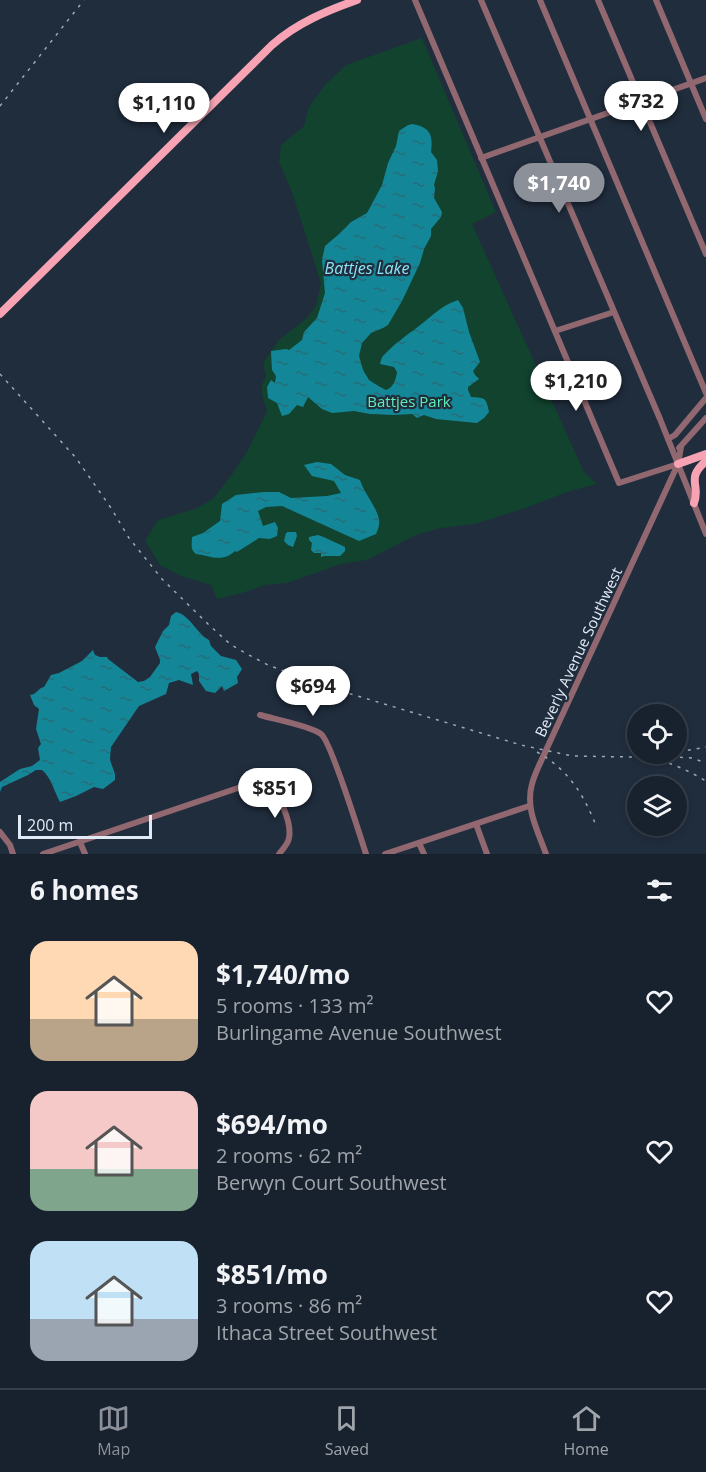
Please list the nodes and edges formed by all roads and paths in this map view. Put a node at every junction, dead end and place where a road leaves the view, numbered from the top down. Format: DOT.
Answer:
graph roads {
  1 [pos="357,0"];
  2 [pos="415,0"];
  3 [pos="481,0"];
  4 [pos="540,0"];
  5 [pos="598,0"];
  6 [pos="656,0"];
  7 [pos="706,78"];
  8 [pos="691,83"];
  9 [pos="641,101"];
  10 [pos="591,119"];
  11 [pos="706,119"];
  12 [pos="540,138"];
  13 [pos="481,158"];
  14 [pos="706,255"];
  15 [pos="614,312"];
  16 [pos="0,314"];
  17 [pos="555,331"];
  18 [pos="706,393"];
  19 [pos="706,398"];
  20 [pos="706,418"];
  21 [pos="668,439"];
  22 [pos="681,447"];
  23 [pos="672,450"];
  24 [pos="706,454"];
  25 [pos="706,461"];
  26 [pos="678,464"];
  27 [pos="694,503"];
  28 [pos="706,534"];
  29 [pos="260,715"];
  30 [pos="530,806"];
  31 [pos="476,825"];
  32 [pos="0,832"];
  33 [pos="80,842"];
  34 [pos="419,843"];
  35 [pos="13,854"];
  36 [pos="43,854"];
  37 [pos="85,854"];
  38 [pos="279,854"];
  39 [pos="366,854"];
  40 [pos="385,854"];
  41 [pos="424,854"];
  42 [pos="487,854"];
  43 [pos="546,854"];
  1 -- 16 [label="main road"];
  2 -- 13 [label="street"];
  3 -- 12 [label="street"];
  4 -- 10 [label="street"];
  5 -- 9 [label="street"];
  6 -- 8 [label="street"];
  7 -- 8 [label="street"];
  8 -- 9 [label="street"];
  8 -- 11 [label="street"];
  9 -- 10 [label="street"];
  9 -- 14 [label="street"];
  10 -- 12 [label="street"];
  10 -- 18 [label="street"];
  12 -- 13 [label="street"];
  12 -- 15 [label="street"];
  13 -- 17 [label="street"];
  15 -- 17 [label="street"];
  15 -- 21 [label="street"];
  17 -- 26 [label="street"];
  19 -- 21 [label="street"];
  20 -- 22 [label="street"];
  21 -- 23 [label="street"];
  22 -- 23 [label="street"];
  22 -- 26 [label="street, Beverly Avenue Southwest"];
  23 -- 26 [label="street"];
  24 -- 26 [label="main road"];
  25 -- 27 [label="main road"];
  26 -- 27 [label="street"];
  26 -- 30 [label="street, Beverly Avenue Southwest"];
  27 -- 28 [label="street"];
  29 -- 39 [label="street"];
  30 -- 31 [label="street"];
  30 -- 43 [label="street, Beverly Avenue Southwest"];
  31 -- 34 [label="street"];
  31 -- 42 [label="street"];
  32 -- 35 [label="street"];
  33 -- 36 [label="street"];
  33 -- 37 [label="street"];
  33 -- 38 [label="street"];
  34 -- 40 [label="street"];
  34 -- 41 [label="street"];
}
